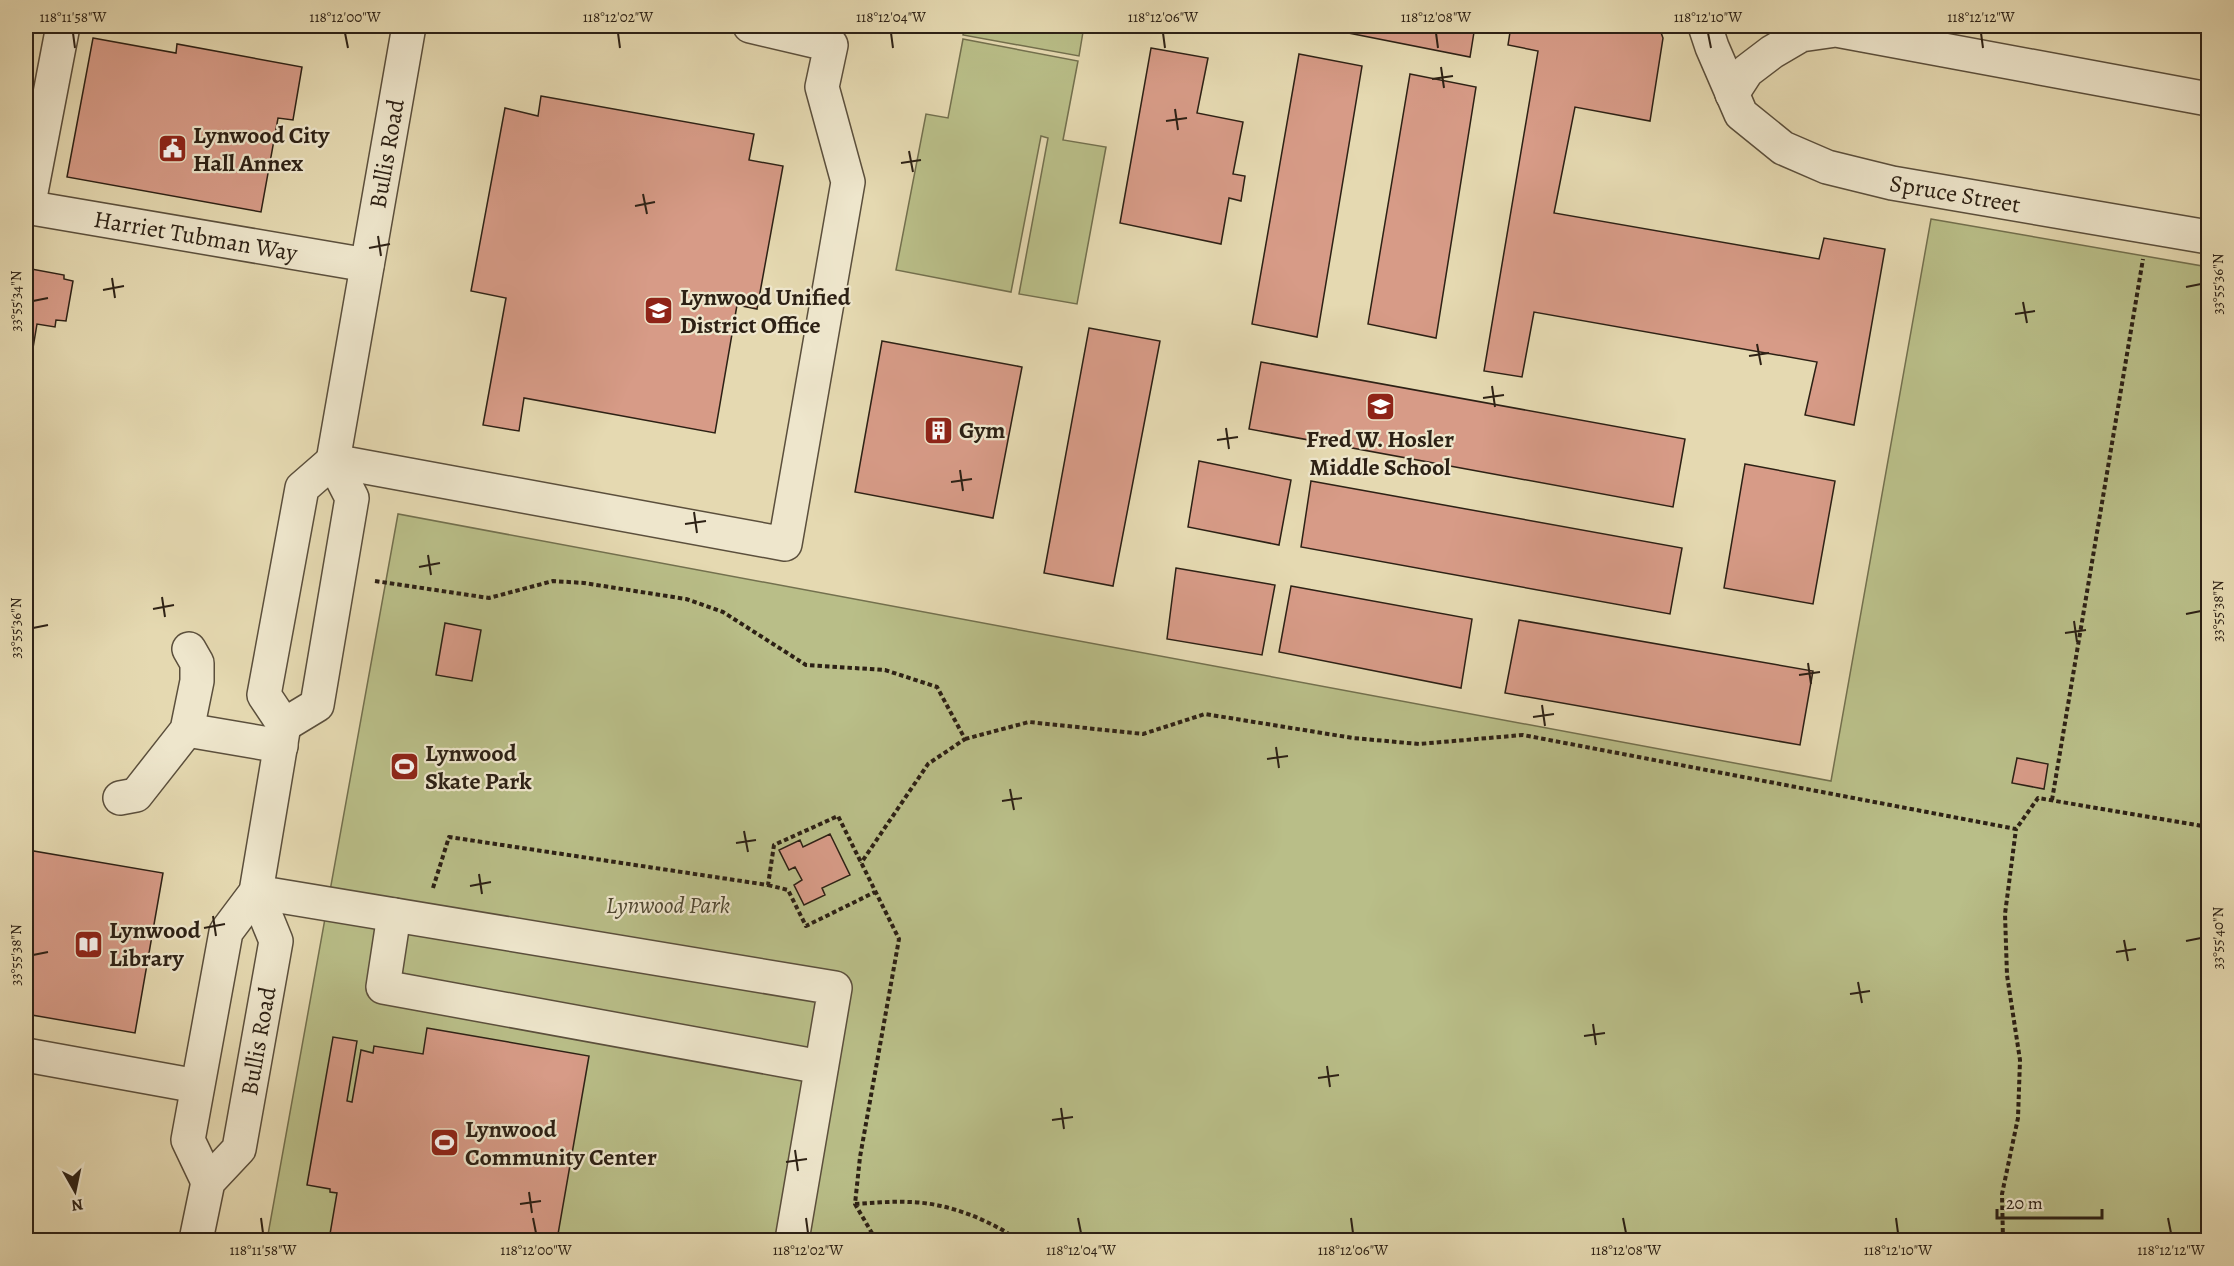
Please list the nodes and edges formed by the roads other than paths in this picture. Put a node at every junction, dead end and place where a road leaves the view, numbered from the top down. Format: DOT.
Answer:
graph roads {
  1 [pos="63,26"];
  2 [pos="405,26"];
  3 [pos="750,26"];
  4 [pos="1706,26"];
  5 [pos="1732,94"];
  6 [pos="2208,99"];
  7 [pos="27,208"];
  8 [pos="2208,237"];
  9 [pos="368,265"];
  10 [pos="333,461"];
  11 [pos="189,648"];
  12 [pos="188,730"];
  13 [pos="283,736"];
  14 [pos="120,798"];
  15 [pos="256,892"];
  16 [pos="394,915"];
  17 [pos="26,1055"];
  18 [pos="821,1068"];
  19 [pos="197,1086"];
  20 [pos="208,1182"];
  21 [pos="196,1240"];
  22 [pos="792,1240"];
  1 -- 7 [label="street"];
  2 -- 9 [label="street, Bullis Road"];
  3 -- 10 [label="street"];
  4 -- 5 [label="street, Spruce Street"];
  5 -- 6 [label="street"];
  5 -- 8 [label="street, Spruce Street"];
  7 -- 9 [label="street, Harriet Tubman Way"];
  9 -- 10 [label="street, Bullis Road"];
  10 -- 13 [label="street"];
  10 -- 13 [label="street"];
  11 -- 12 [label="street"];
  12 -- 13 [label="street"];
  12 -- 14 [label="street"];
  13 -- 15 [label="street"];
  15 -- 16 [label="street"];
  15 -- 19 [label="street"];
  15 -- 20 [label="street, Bullis Road"];
  16 -- 18 [label="street"];
  16 -- 18 [label="street"];
  17 -- 19 [label="street"];
  18 -- 22 [label="street"];
  19 -- 20 [label="street"];
  20 -- 21 [label="street"];
}
